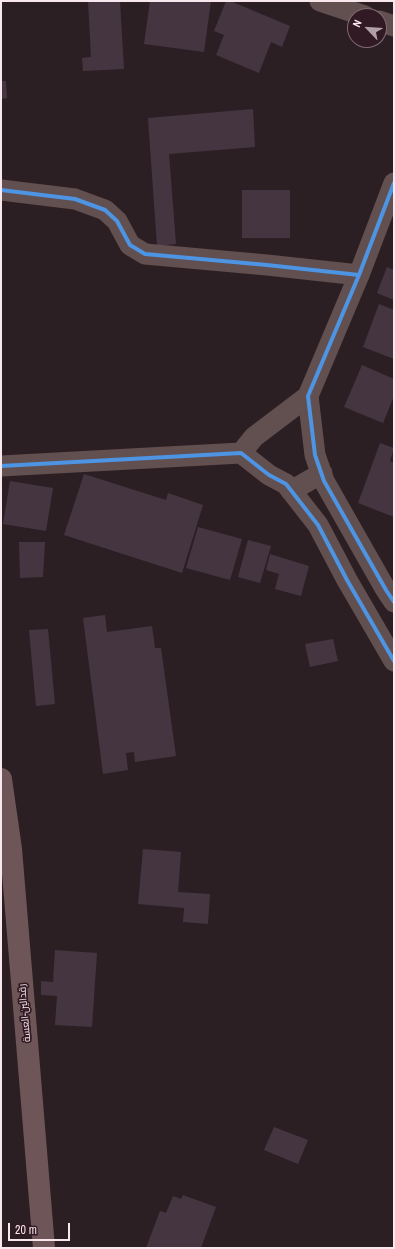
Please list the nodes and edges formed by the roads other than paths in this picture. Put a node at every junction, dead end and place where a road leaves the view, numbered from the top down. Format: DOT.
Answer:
graph roads {
  1 [pos="320,1"];
  2 [pos="347,10"];
  3 [pos="394,183"];
  4 [pos="1,190"];
  5 [pos="359,274"];
  6 [pos="308,396"];
  7 [pos="241,453"];
  8 [pos="1,466"];
  9 [pos="322,473"];
  10 [pos="291,491"];
  11 [pos="394,602"];
  12 [pos="394,661"];
  13 [pos="1,779"];
  14 [pos="44,1248"];
  1 -- 2 [label="street"];
  3 -- 5 [label="street"];
  4 -- 5 [label="street"];
  5 -- 6 [label="street"];
  6 -- 7 [label="street"];
  6 -- 9 [label="street"];
  7 -- 8 [label="street"];
  7 -- 10 [label="street"];
  9 -- 10 [label="street"];
  9 -- 11 [label="street"];
  10 -- 12 [label="street"];
  13 -- 14 [label="main road, رقدالين-العسة"];
}
